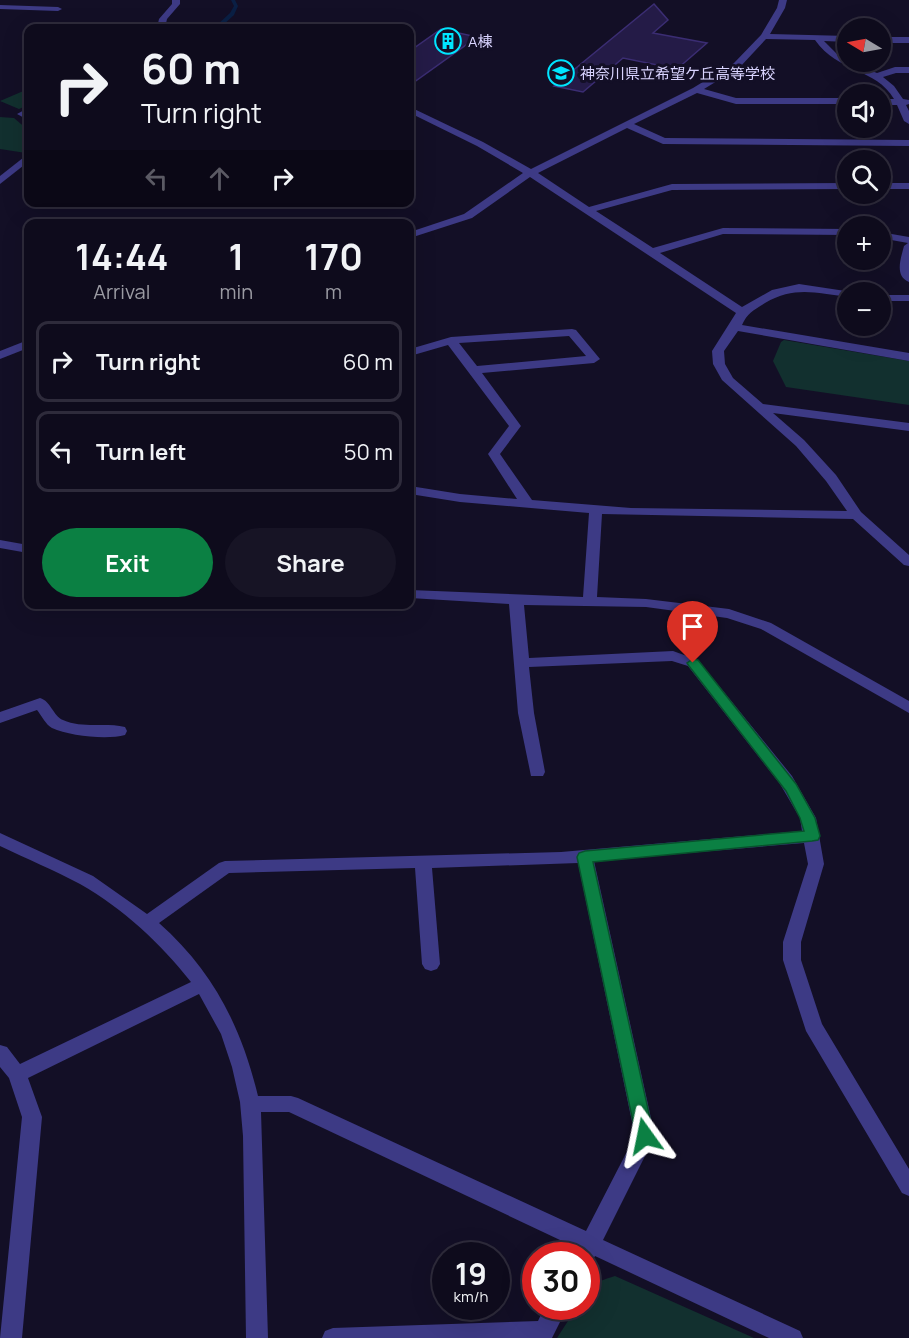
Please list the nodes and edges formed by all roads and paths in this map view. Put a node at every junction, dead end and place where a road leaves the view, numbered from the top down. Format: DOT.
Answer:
graph roads {
  1 [pos="176,0"];
  2 [pos="783,0"];
  3 [pos="0,7"];
  4 [pos="58,9"];
  5 [pos="162,24"];
  6 [pos="764,36"];
  7 [pos="818,38"];
  8 [pos="837,39"];
  9 [pos="891,40"];
  10 [pos="909,40"];
  11 [pos="909,70"];
  12 [pos="874,77"];
  13 [pos="696,90"];
  14 [pos="837,101"];
  15 [pos="904,102"];
  16 [pos="414,112"];
  17 [pos="909,121"];
  18 [pos="628,125"];
  19 [pos="909,143"];
  20 [pos="24,161"];
  21 [pos="531,173"];
  22 [pos="0,182"];
  23 [pos="837,186"];
  24 [pos="891,186"];
  25 [pos="909,186"];
  26 [pos="590,210"];
  27 [pos="837,232"];
  28 [pos="414,234"];
  29 [pos="891,237"];
  30 [pos="909,240"];
  31 [pos="909,246"];
  32 [pos="651,252"];
  33 [pos="909,279"];
  34 [pos="837,292"];
  35 [pos="891,298"];
  36 [pos="909,298"];
  37 [pos="741,312"];
  38 [pos="735,327"];
  39 [pos="451,340"];
  40 [pos="24,346"];
  41 [pos="414,352"];
  42 [pos="0,355"];
  43 [pos="909,357"];
  44 [pos="474,370"];
  45 [pos="758,407"];
  46 [pos="909,427"];
  47 [pos="414,491"];
  48 [pos="527,503"];
  49 [pos="596,510"];
  50 [pos="856,515"];
  51 [pos="0,544"];
  52 [pos="24,548"];
  53 [pos="909,562"];
  54 [pos="414,594"];
  55 [pos="516,600"];
  56 [pos="590,601"];
  57 [pos="521,663"];
  58 [pos="909,708"];
  59 [pos="0,718"];
  60 [pos="119,731"];
  61 [pos="537,772"];
  62 [pos="812,836"];
  63 [pos="0,839"];
  64 [pos="585,857"];
  65 [pos="423,862"];
  66 [pos="148,922"];
  67 [pos="431,964"];
  68 [pos="204,984"];
  69 [pos="0,1053"];
  70 [pos="17,1074"];
  71 [pos="250,1104"];
  72 [pos="909,1187"];
  73 [pos="573,1242"];
  74 [pos="591,1242"];
  75 [pos="600,1255"];
  76 [pos="550,1320"];
  77 [pos="11,1338"];
  78 [pos="257,1338"];
  79 [pos="333,1338"];
  80 [pos="792,1338"];
  1 -- 5 [label="street"];
  2 -- 6 [label="street"];
  3 -- 4 [label="street"];
  6 -- 7 [label="street"];
  6 -- 13 [label="street"];
  7 -- 8 [label="street"];
  7 -- 12 [label="street"];
  9 -- 10 [label="street"];
  11 -- 12 [label="street"];
  12 -- 15 [label="street"];
  13 -- 14 [label="street"];
  13 -- 18 [label="street"];
  15 -- 17 [label="street"];
  16 -- 21 [label="street"];
  18 -- 19 [label="street"];
  18 -- 21 [label="street"];
  20 -- 22 [label="street"];
  21 -- 26 [label="street"];
  21 -- 28 [label="street"];
  23 -- 26 [label="street"];
  24 -- 25 [label="street"];
  26 -- 32 [label="street"];
  27 -- 32 [label="street"];
  29 -- 30 [label="street"];
  31 -- 33 [label="street"];
  32 -- 37 [label="street"];
  34 -- 37 [label="street"];
  35 -- 36 [label="street"];
  37 -- 38 [label="street"];
  38 -- 43 [label="street"];
  38 -- 45 [label="street"];
  39 -- 41 [label="street"];
  39 -- 44 [label="street"];
  39 -- 44 [label="street"];
  40 -- 42 [label="street"];
  44 -- 48 [label="street"];
  45 -- 46 [label="street"];
  45 -- 50 [label="street"];
  47 -- 48 [label="street"];
  48 -- 49 [label="street"];
  49 -- 50 [label="street"];
  49 -- 56 [label="street"];
  50 -- 53 [label="street"];
  51 -- 52 [label="street"];
  54 -- 55 [label="street"];
  55 -- 56 [label="street"];
  55 -- 57 [label="street"];
  56 -- 58 [label="street"];
  57 -- 61 [label="street"];
  57 -- 62 [label="street"];
  59 -- 60 [label="street"];
  62 -- 64 [label="street"];
  62 -- 72 [label="street"];
  63 -- 66 [label="street"];
  64 -- 65 [label="street"];
  64 -- 74 [label="street"];
  65 -- 66 [label="street"];
  65 -- 67 [label="street"];
  66 -- 68 [label="street"];
  68 -- 70 [label="street"];
  68 -- 71 [label="street"];
  69 -- 70 [label="street"];
  70 -- 77 [label="street"];
  71 -- 73 [label="street"];
  71 -- 78 [label="street"];
  75 -- 80 [label="street"];
  76 -- 79 [label="street"];
}
